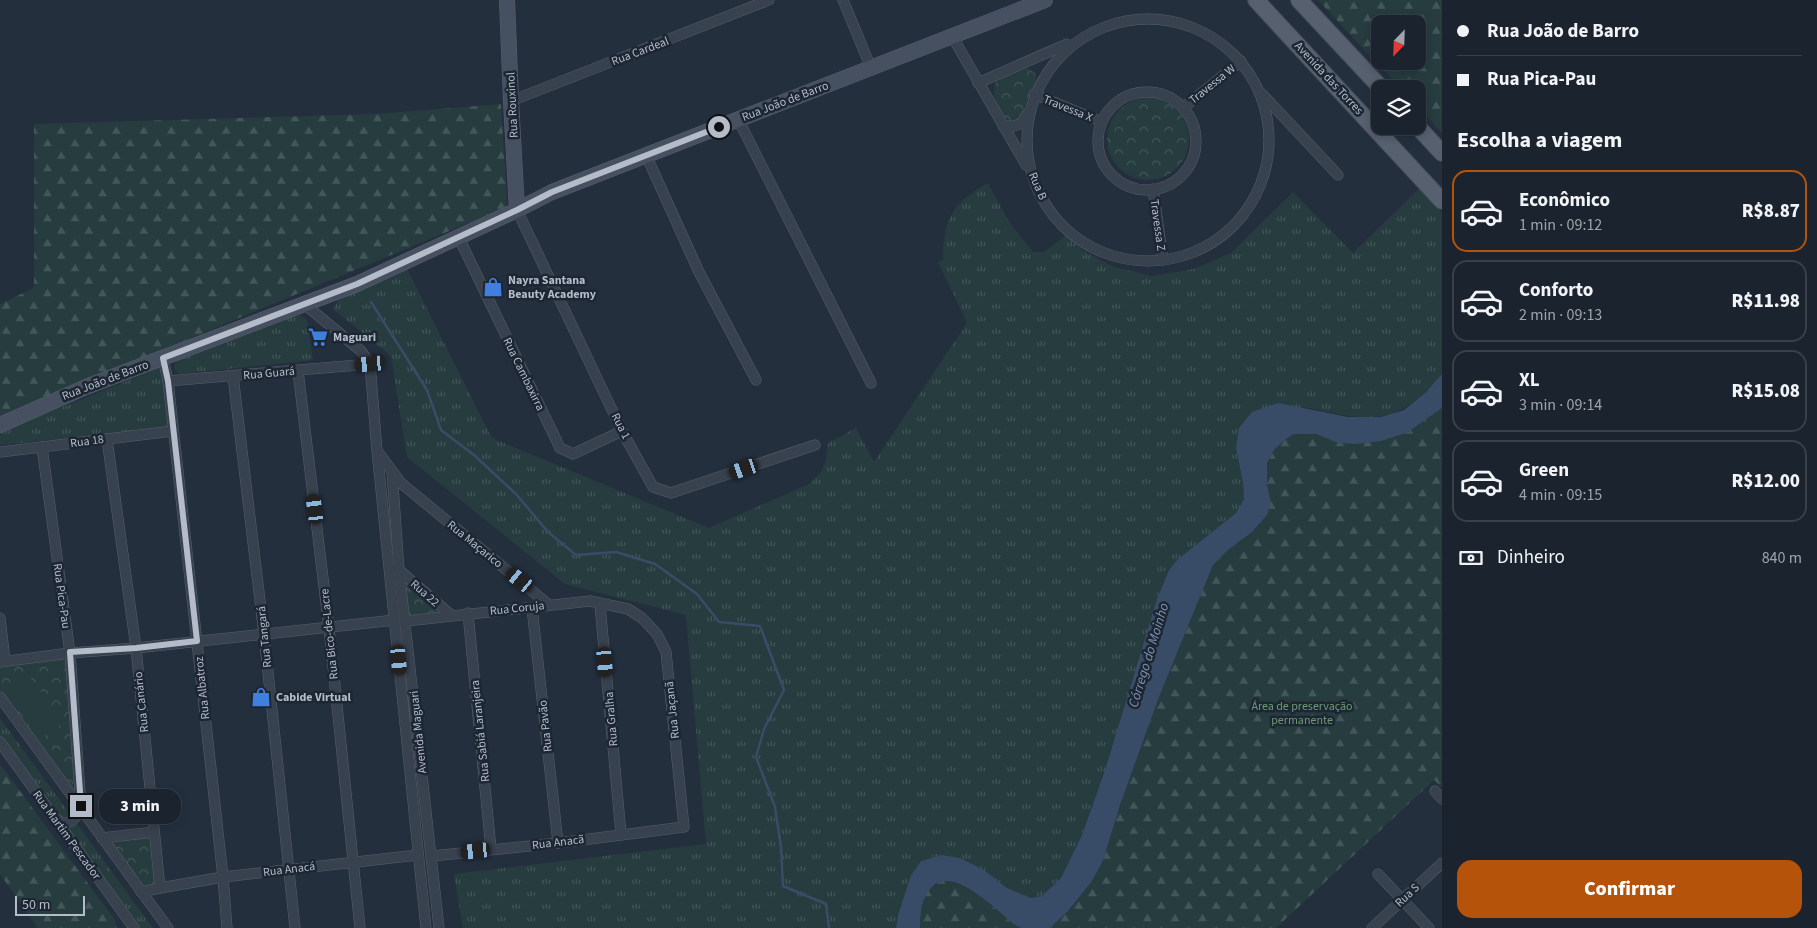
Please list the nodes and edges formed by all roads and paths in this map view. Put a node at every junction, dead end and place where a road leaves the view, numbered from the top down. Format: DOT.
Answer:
graph roads {
  1 [pos="507,0"];
  2 [pos="769,0"];
  3 [pos="843,0"];
  4 [pos="1045,0"];
  5 [pos="1256,0"];
  6 [pos="1299,0"];
  7 [pos="952,36"];
  8 [pos="1078,39"];
  9 [pos="1293,40"];
  10 [pos="1030,61"];
  11 [pos="1241,61"];
  12 [pos="871,68"];
  13 [pos="1374,80"];
  14 [pos="1040,82"];
  15 [pos="978,83"];
  16 [pos="1260,92"];
  17 [pos="1034,94"];
  18 [pos="511,101"];
  19 [pos="1183,108"];
  20 [pos="1029,111"];
  21 [pos="1371,116"];
  22 [pos="738,120"];
  23 [pos="1102,122"];
  24 [pos="1003,126"];
  25 [pos="1425,135"];
  26 [pos="1442,153"];
  27 [pos="646,155"];
  28 [pos="1030,172"];
  29 [pos="1338,175"];
  30 [pos="1153,189"];
  31 [pos="1442,201"];
  32 [pos="517,210"];
  33 [pos="459,238"];
  34 [pos="1164,260"];
  35 [pos="303,303"];
  36 [pos="163,358"];
  37 [pos="370,364"];
  38 [pos="298,371"];
  39 [pos="233,376"];
  40 [pos="756,380"];
  41 [pos="168,381"];
  42 [pos="871,383"];
  43 [pos="0,425"];
  44 [pos="174,431"];
  45 [pos="622,431"];
  46 [pos="107,438"];
  47 [pos="815,445"];
  48 [pos="42,447"];
  49 [pos="377,451"];
  50 [pos="0,452"];
  51 [pos="379,470"];
  52 [pos="392,471"];
  53 [pos="380,484"];
  54 [pos="397,484"];
  55 [pos="399,570"];
  56 [pos="600,604"];
  57 [pos="549,605"];
  58 [pos="532,608"];
  59 [pos="628,609"];
  60 [pos="468,614"];
  61 [pos="451,615"];
  62 [pos="0,618"];
  63 [pos="395,620"];
  64 [pos="406,621"];
  65 [pos="329,628"];
  66 [pos="264,634"];
  67 [pos="197,641"];
  68 [pos="136,648"];
  69 [pos="70,652"];
  70 [pos="3,661"];
  71 [pos="0,697"];
  72 [pos="0,742"];
  73 [pos="81,806"];
  74 [pos="54,817"];
  75 [pos="684,827"];
  76 [pos="154,832"];
  77 [pos="622,834"];
  78 [pos="102,838"];
  79 [pos="558,843"];
  80 [pos="491,849"];
  81 [pos="418,855"];
  82 [pos="432,856"];
  83 [pos="353,861"];
  84 [pos="1442,863"];
  85 [pos="288,869"];
  86 [pos="1378,874"];
  87 [pos="224,877"];
  88 [pos="160,888"];
  89 [pos="141,892"];
  90 [pos="1402,899"];
  91 [pos="134,928"];
  92 [pos="168,928"];
  93 [pos="227,928"];
  94 [pos="295,928"];
  95 [pos="360,928"];
  96 [pos="426,928"];
  97 [pos="439,928"];
  98 [pos="1372,928"];
  99 [pos="1429,928"];
  1 -- 18 [label="street, Rua Rouxinol"];
  2 -- 18 [label="street, Rua Cardeal"];
  3 -- 12 [label="street"];
  4 -- 7 [label="street, Rua João de Barro"];
  5 -- 9 [label="main road, Avenida das Torres"];
  6 -- 13 [label="main road"];
  7 -- 12 [label="street, Rua João de Barro"];
  7 -- 15 [label="street"];
  8 -- 10 [label="street"];
  8 -- 11 [label="street, Rua B"];
  8 -- 14 [label="street, Rua B"];
  9 -- 21 [label="main road"];
  9 -- 31 [label="main road, Avenida das Torres"];
  10 -- 14 [label="street"];
  10 -- 15 [label="street"];
  11 -- 16 [label="street, Rua B"];
  11 -- 19 [label="street, Travessa W"];
  12 -- 22 [label="street, Rua João de Barro"];
  14 -- 17 [label="street, Rua B"];
  15 -- 24 [label="street"];
  16 -- 29 [label="street, Rua B"];
  16 -- 34 [label="street, Rua B"];
  17 -- 20 [label="street, Rua B"];
  17 -- 23 [label="street, Travessa X"];
  18 -- 32 [label="street, Rua Rouxinol"];
  19 -- 23 [label="street"];
  19 -- 30 [label="street"];
  20 -- 24 [label="street"];
  20 -- 28 [label="street, Rua B"];
  22 -- 27 [label="street, Rua João de Barro"];
  22 -- 42 [label="street"];
  23 -- 30 [label="street"];
  24 -- 28 [label="street"];
  25 -- 26 [label="main road"];
  27 -- 32 [label="street, Rua João de Barro"];
  27 -- 40 [label="street"];
  28 -- 34 [label="street, Rua B"];
  30 -- 34 [label="street, Travessa Z"];
  32 -- 33 [label="street, Rua João de Barro"];
  32 -- 45 [label="street, Rua 1"];
  33 -- 35 [label="street, Rua João de Barro"];
  33 -- 45 [label="street, Rua Cambaxirra"];
  35 -- 36 [label="street, Rua João de Barro"];
  35 -- 37 [label="street"];
  36 -- 41 [label="street, Rua Albatroz"];
  36 -- 43 [label="street, Rua João de Barro"];
  37 -- 38 [label="street, Rua Guará"];
  37 -- 49 [label="street, Avenida Maguari"];
  38 -- 39 [label="street, Rua Guará"];
  38 -- 65 [label="street, Rua Bico-de-Lacre"];
  39 -- 41 [label="street, Rua Guará"];
  39 -- 66 [label="street, Rua Tangará"];
  41 -- 44 [label="street, Rua Albatroz"];
  44 -- 46 [label="street, Rua 18"];
  44 -- 67 [label="street, Rua Albatroz"];
  45 -- 47 [label="street, Rua 1"];
  46 -- 48 [label="street, Rua 18"];
  46 -- 68 [label="street, Rua Canário"];
  48 -- 50 [label="street, Rua 18"];
  48 -- 69 [label="street, Rua Pica-Pau"];
  49 -- 51 [label="street, Avenida Maguari"];
  49 -- 52 [label="street"];
  51 -- 52 [label="street"];
  51 -- 53 [label="street, Avenida Maguari"];
  52 -- 54 [label="street, Rua Maçarico"];
  53 -- 54 [label="street"];
  53 -- 63 [label="street, Avenida Maguari"];
  54 -- 55 [label="street, Avenida Maguari"];
  54 -- 57 [label="street, Rua Maçarico"];
  55 -- 61 [label="street, Rua 22"];
  55 -- 64 [label="street, Avenida Maguari"];
  56 -- 57 [label="street, Rua Coruja"];
  56 -- 59 [label="street, Rua Coruja"];
  56 -- 77 [label="street, Rua Gralha"];
  57 -- 58 [label="street, Rua Coruja"];
  58 -- 60 [label="street, Rua Coruja"];
  58 -- 79 [label="street, Rua Pavão"];
  59 -- 75 [label="street, Rua Jaçanã"];
  60 -- 61 [label="street, Rua Coruja"];
  60 -- 80 [label="street, Rua Sabiá Laranjeira"];
  61 -- 64 [label="street, Rua Coruja"];
  62 -- 70 [label="street"];
  63 -- 65 [label="street"];
  63 -- 81 [label="street, Avenida Maguari"];
  64 -- 82 [label="street, Avenida Maguari"];
  65 -- 66 [label="street"];
  65 -- 83 [label="street, Rua Bico-de-Lacre"];
  66 -- 67 [label="street"];
  66 -- 85 [label="street, Rua Tangará"];
  67 -- 68 [label="street"];
  67 -- 87 [label="street, Rua Albatroz"];
  68 -- 69 [label="street"];
  68 -- 76 [label="street, Rua Canário"];
  69 -- 70 [label="street"];
  69 -- 73 [label="street, Rua Pica-Pau"];
  71 -- 73 [label="street"];
  72 -- 74 [label="street, Rua Martim Pescador"];
  73 -- 74 [label="street"];
  73 -- 78 [label="street"];
  74 -- 91 [label="street, Rua Martim Pescador"];
  75 -- 77 [label="street, Rua Anacã"];
  76 -- 78 [label="street"];
  76 -- 88 [label="street, Rua Canário"];
  77 -- 79 [label="street, Rua Anacã"];
  78 -- 89 [label="street"];
  79 -- 80 [label="street, Rua Anacã"];
  80 -- 82 [label="street, Rua Anacã"];
  81 -- 83 [label="street, Rua Anacá"];
  81 -- 96 [label="street, Avenida Maguari"];
  82 -- 97 [label="street, Avenida Maguari"];
  83 -- 85 [label="street, Rua Anacá"];
  83 -- 95 [label="street, Rua Bico-de-Lacre"];
  84 -- 90 [label="street, Rua S"];
  85 -- 87 [label="street, Rua Anacá"];
  85 -- 94 [label="street, Rua Tangará"];
  86 -- 90 [label="street"];
  87 -- 88 [label="street, Rua Anacá"];
  87 -- 93 [label="street, Rua Albatroz"];
  88 -- 89 [label="street"];
  89 -- 92 [label="street"];
  90 -- 98 [label="street, Rua S"];
  90 -- 99 [label="street"];
}
